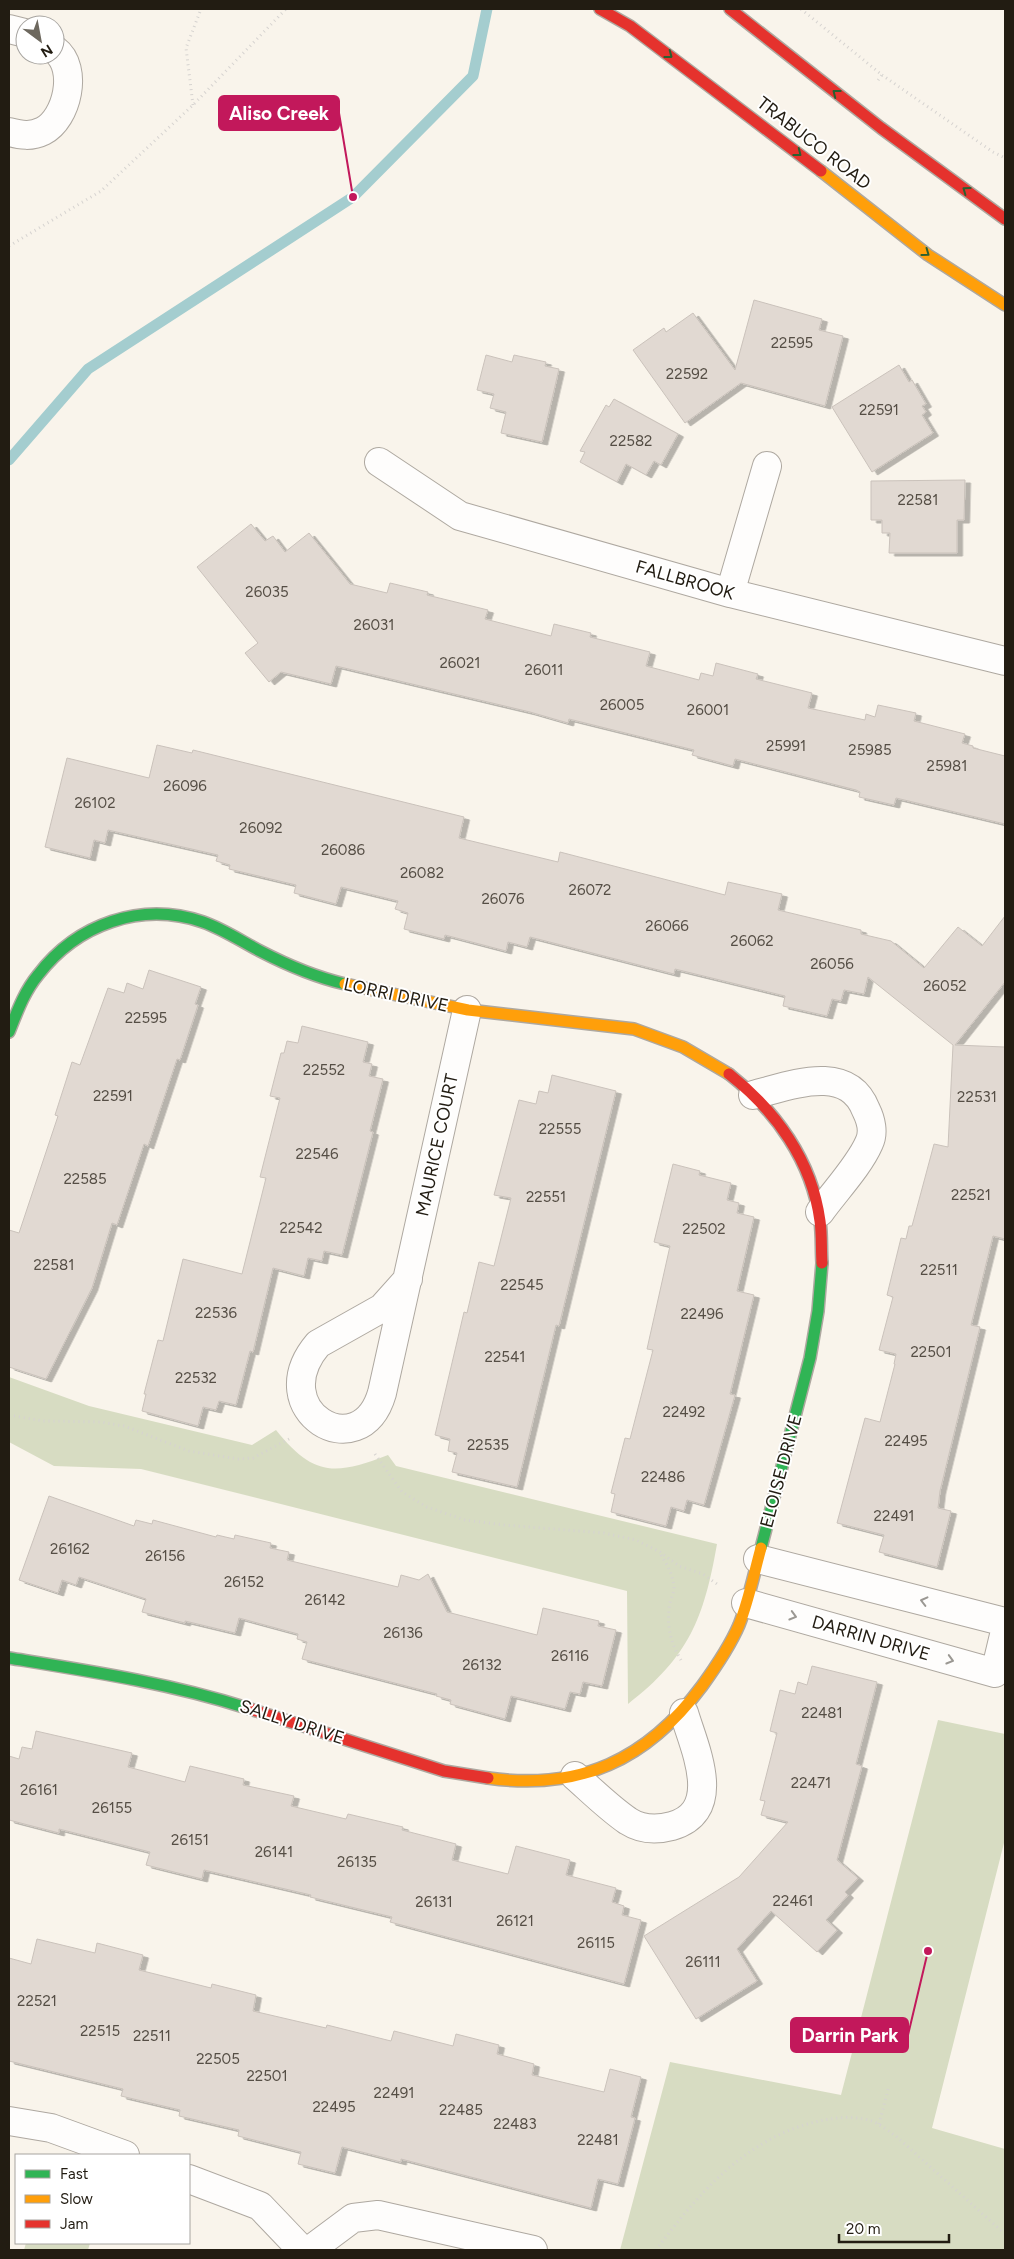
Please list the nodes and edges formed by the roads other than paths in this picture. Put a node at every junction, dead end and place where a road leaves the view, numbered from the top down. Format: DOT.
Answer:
graph roads {
  1 [pos="600,9"];
  2 [pos="730,9"];
  3 [pos="65,65"];
  4 [pos="9,132"];
  5 [pos="1005,219"];
  6 [pos="1005,305"];
  7 [pos="379,462"];
  8 [pos="768,466"];
  9 [pos="730,593"];
  10 [pos="1005,661"];
  11 [pos="467,1010"];
  12 [pos="9,1032"];
  13 [pos="754,1095"];
  14 [pos="799,1153"];
  15 [pos="820,1212"];
  16 [pos="408,1279"];
  17 [pos="758,1559"];
  18 [pos="746,1603"];
  19 [pos="1005,1622"];
  20 [pos="1005,1631"];
  21 [pos="9,1658"];
  22 [pos="684,1713"];
  23 [pos="637,1752"];
  24 [pos="575,1776"];
  25 [pos="9,2121"];
  26 [pos="121,2154"];
  27 [pos="190,2179"];
  28 [pos="302,2250"];
  29 [pos="310,2250"];
  30 [pos="532,2250"];
  1 -- 6 [label="street, TRABUCO ROAD, one-way"];
  5 -- 2 [label="street, one-way"];
  3 -- 4 [label="street"];
  7 -- 9 [label="street, FALLBROOK"];
  8 -- 9 [label="street"];
  9 -- 10 [label="street, FALLBROOK"];
  11 -- 12 [label="street, LORRI DRIVE"];
  11 -- 13 [label="street, LORRI DRIVE"];
  11 -- 16 [label="street, MAURICE COURT"];
  13 -- 14 [label="street, LORRI DRIVE"];
  13 -- 15 [label="street"];
  14 -- 15 [label="street, ELOISE DRIVE"];
  15 -- 17 [label="street, ELOISE DRIVE"];
  16 -- 16 [label="street, MAURICE COURT"];
  17 -- 18 [label="street, ELOISE DRIVE"];
  19 -- 17 [label="street, one-way"];
  18 -- 20 [label="street, DARRIN DRIVE, one-way"];
  18 -- 22 [label="street, ELOISE DRIVE"];
  21 -- 24 [label="street, SALLY DRIVE"];
  22 -- 23 [label="street, ELOISE DRIVE"];
  22 -- 24 [label="street"];
  23 -- 24 [label="street, SALLY DRIVE"];
  25 -- 26 [label="street"];
  27 -- 28 [label="street"];
  29 -- 30 [label="street"];
}
